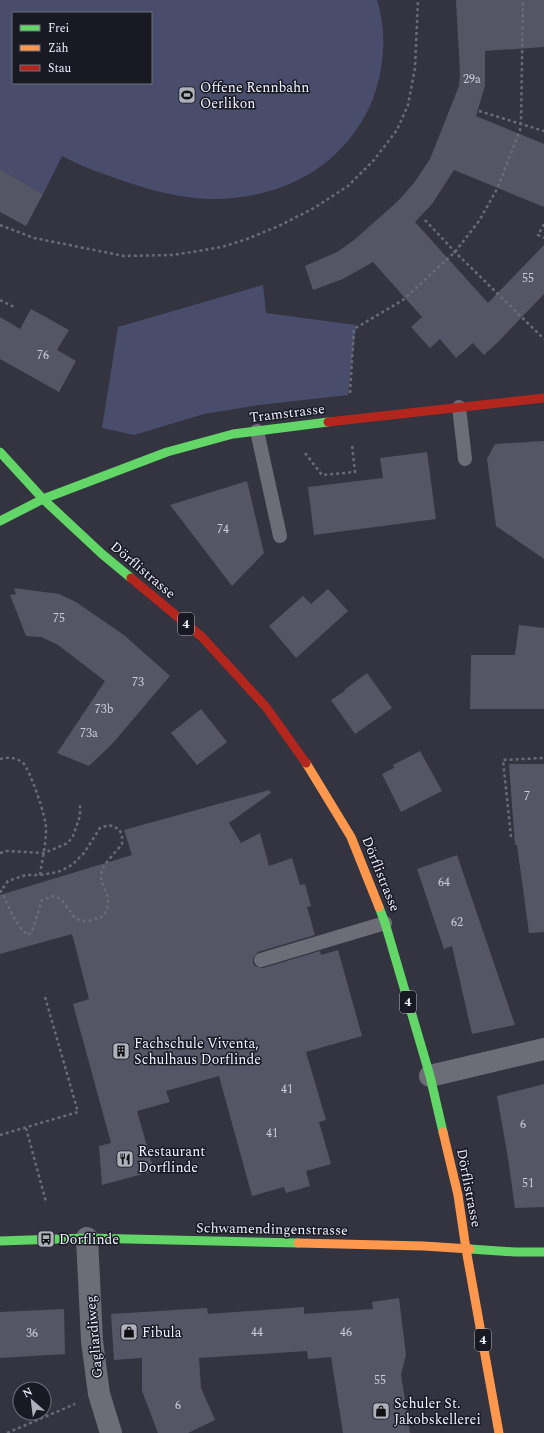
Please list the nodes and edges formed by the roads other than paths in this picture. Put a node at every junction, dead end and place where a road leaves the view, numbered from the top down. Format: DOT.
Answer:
graph roads {
  1 [pos="544,398"];
  2 [pos="459,407"];
  3 [pos="257,431"];
  4 [pos="0,452"];
  5 [pos="465,459"];
  6 [pos="43,499"];
  7 [pos="0,521"];
  8 [pos="280,536"];
  9 [pos="385,923"];
  10 [pos="261,960"];
  11 [pos="544,1049"];
  12 [pos="430,1076"];
  13 [pos="87,1238"];
  14 [pos="0,1241"];
  15 [pos="466,1249"];
  16 [pos="544,1252"];
  17 [pos="498,1432"];
  18 [pos="111,1433"];
  1 -- 2 [label="main road, Tramstrasse"];
  2 -- 3 [label="main road, Tramstrasse"];
  2 -- 5 [label="lane"];
  3 -- 6 [label="main road, Tramstrasse"];
  3 -- 8 [label="lane"];
  4 -- 6 [label="main road, Dörflistrasse / 4"];
  6 -- 7 [label="main road, Tramstrasse"];
  6 -- 9 [label="main road, Dörflistrasse / 4"];
  9 -- 10 [label="lane"];
  9 -- 12 [label="main road, Dörflistrasse / 4"];
  11 -- 12 [label="street"];
  12 -- 15 [label="main road, Dörflistrasse / 4"];
  13 -- 14 [label="main road, Schwamendingenstrasse"];
  13 -- 15 [label="main road, Schwamendingenstrasse"];
  13 -- 18 [label="street, Gagliardiweg"];
  15 -- 16 [label="main road, Schwamendingenstrasse"];
  15 -- 17 [label="main road, Dörflistrasse / 4"];
}
